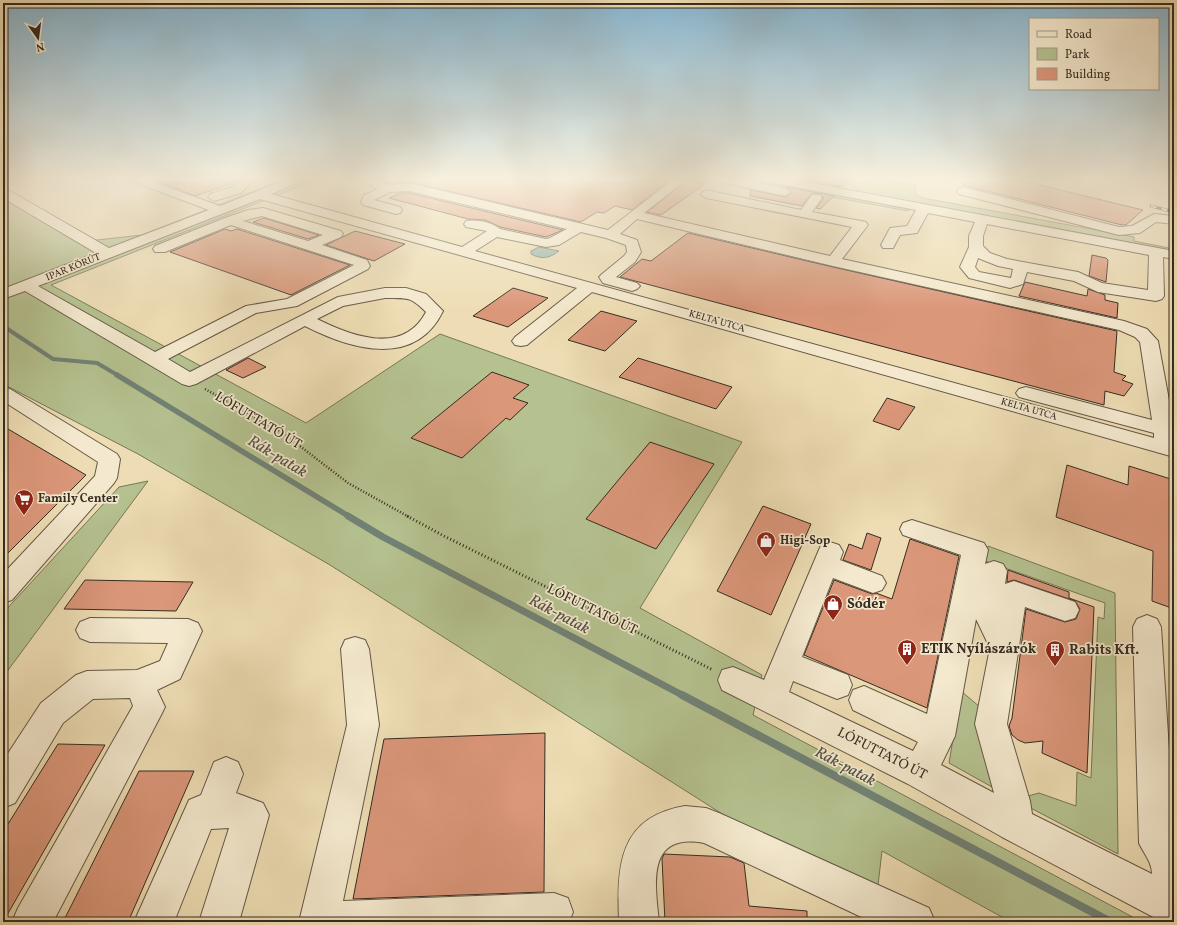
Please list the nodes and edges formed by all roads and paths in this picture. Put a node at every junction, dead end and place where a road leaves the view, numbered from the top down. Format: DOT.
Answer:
graph roads {
  1 [pos="54,222"];
  2 [pos="188,222"];
  3 [pos="229,222"];
  4 [pos="236,222"];
  5 [pos="297,222"];
  6 [pos="372,222"];
  7 [pos="554,222"];
  8 [pos="626,222"];
  9 [pos="664,222"];
  10 [pos="846,222"];
  11 [pos="917,222"];
  12 [pos="971,222"];
  13 [pos="1085,222"];
  14 [pos="1147,222"];
  15 [pos="471,224"];
  16 [pos="981,224"];
  17 [pos="578,228"];
  18 [pos="495,232"];
  19 [pos="612,235"];
  20 [pos="888,245"];
  21 [pos="309,246"];
  22 [pos="976,247"];
  23 [pos="160,249"];
  24 [pos="465,251"];
  25 [pos="107,253"];
  26 [pos="1174,255"];
  27 [pos="1156,257"];
  28 [pos="833,262"];
  29 [pos="1021,266"];
  30 [pos="26,285"];
  31 [pos="590,286"];
  32 [pos="3,294"];
  33 [pos="305,320"];
  34 [pos="521,341"];
  35 [pos="155,359"];
  36 [pos="189,380"];
  37 [pos="3,393"];
  38 [pos="1164,429"];
  39 [pos="1170,449"];
  40 [pos="912,529"];
  41 [pos="994,571"];
  42 [pos="873,583"];
  43 [pos="3,592"];
  44 [pos="1064,610"];
  45 [pos="1147,627"];
  46 [pos="90,630"];
  47 [pos="355,649"];
  48 [pos="1005,649"];
  49 [pos="786,664"];
  50 [pos="733,680"];
  51 [pos="139,684"];
  52 [pos="837,685"];
  53 [pos="771,699"];
  54 [pos="864,700"];
  55 [pos="939,736"];
  56 [pos="920,772"];
  57 [pos="226,774"];
  58 [pos="3,790"];
  59 [pos="212,812"];
  60 [pos="1015,824"];
  61 [pos="1172,859"];
  62 [pos="1172,905"];
  63 [pos="554,912"];
  64 [pos="320,921"];
  65 [pos="32,922"];
  66 [pos="154,922"];
  67 [pos="219,922"];
  68 [pos="639,922"];
  69 [pos="915,922"];
  1 -- 25 [label="street"];
  2 -- 25 [label="street, IPAR KÖRÚT"];
  3 -- 23 [label="street"];
  4 -- 21 [label="street"];
  5 -- 21 [label="street"];
  6 -- 24 [label="street, KELTA UTCA"];
  7 -- 17 [label="street"];
  8 -- 19 [label="street"];
  9 -- 28 [label="street"];
  10 -- 28 [label="street"];
  11 -- 20 [label="street"];
  12 -- 16 [label="street"];
  13 -- 14 [label="street"];
  15 -- 18 [label="street"];
  16 -- 22 [label="street"];
  16 -- 27 [label="street"];
  17 -- 18 [label="street"];
  17 -- 19 [label="street"];
  18 -- 24 [label="street"];
  19 -- 38 [label="street"];
  21 -- 35 [label="street"];
  22 -- 29 [label="street"];
  22 -- 29 [label="street"];
  24 -- 31 [label="street, KELTA UTCA"];
  25 -- 30 [label="street, IPAR KÖRÚT"];
  26 -- 27 [label="street"];
  27 -- 29 [label="street"];
  28 -- 38 [label="street"];
  30 -- 32 [label="street, IPAR KÖRÚT"];
  30 -- 35 [label="street"];
  31 -- 34 [label="street"];
  31 -- 39 [label="street, KELTA UTCA"];
  33 -- 33 [label="street"];
  33 -- 36 [label="street"];
  35 -- 36 [label="street"];
  36 -- 50 [label="path, LÓFUTTATÓ ÚT"];
  37 -- 43 [label="street"];
  38 -- 39 [label="street"];
  40 -- 55 [label="street"];
  41 -- 48 [label="street"];
  42 -- 49 [label="street"];
  44 -- 48 [label="street"];
  45 -- 61 [label="street"];
  46 -- 51 [label="street"];
  47 -- 64 [label="street"];
  48 -- 60 [label="street"];
  49 -- 52 [label="street"];
  49 -- 53 [label="street"];
  50 -- 53 [label="street, LÓFUTTATÓ ÚT"];
  51 -- 58 [label="street"];
  51 -- 65 [label="street"];
  53 -- 56 [label="street, LÓFUTTATÓ ÚT"];
  54 -- 55 [label="street"];
  55 -- 56 [label="street"];
  56 -- 60 [label="street, LÓFUTTATÓ ÚT"];
  57 -- 59 [label="street"];
  59 -- 66 [label="street"];
  59 -- 67 [label="street"];
  60 -- 62 [label="street, LÓFUTTATÓ ÚT"];
  61 -- 62 [label="street"];
  63 -- 64 [label="street"];
  68 -- 69 [label="street"];
}
